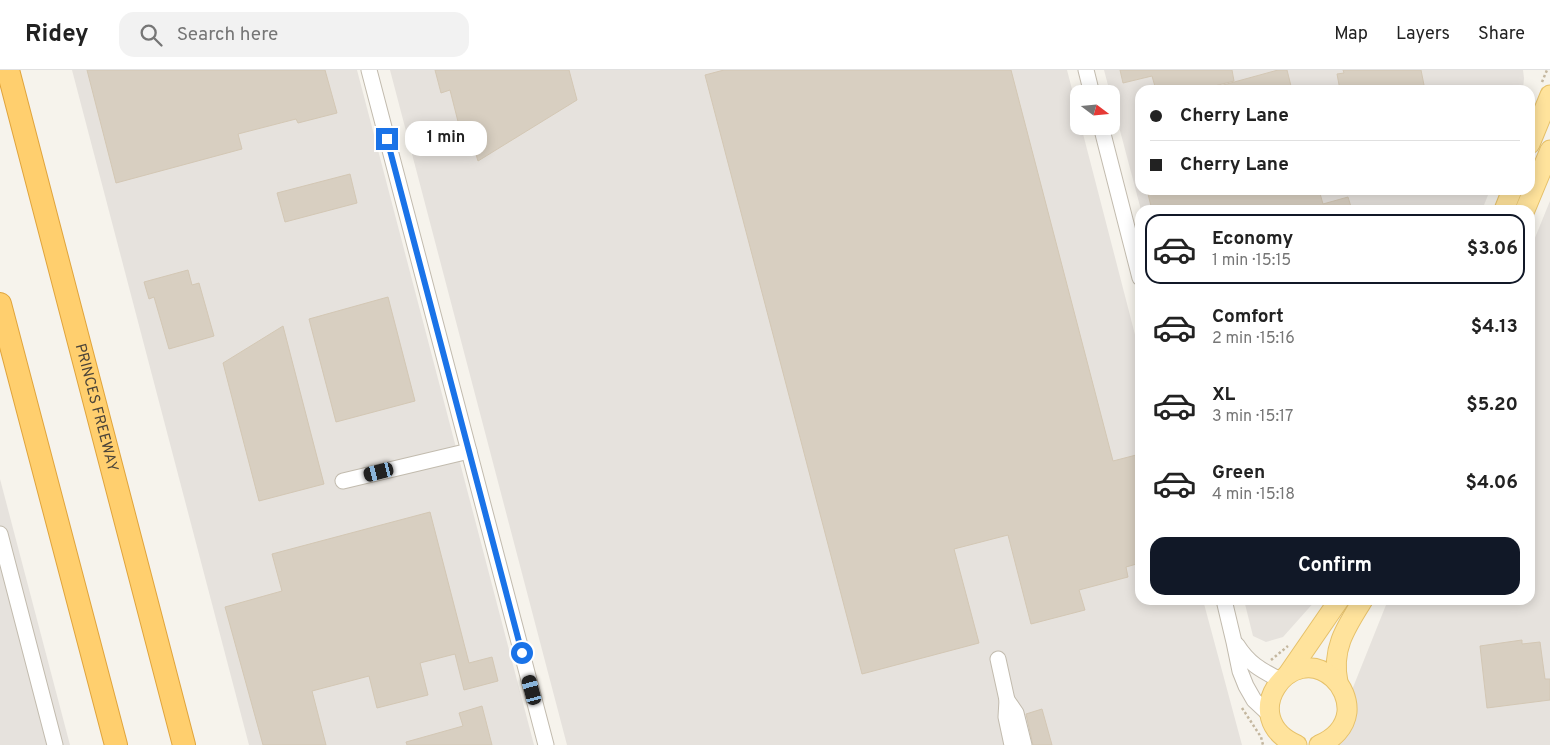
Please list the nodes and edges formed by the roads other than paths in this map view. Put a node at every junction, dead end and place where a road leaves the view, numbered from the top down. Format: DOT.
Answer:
graph roads {
  1 [pos="8,70"];
  2 [pos="369,70"];
  3 [pos="1086,70"];
  4 [pos="1090,85"];
  5 [pos="1550,95"];
  6 [pos="1535,132"];
  7 [pos="1103,135"];
  8 [pos="1550,150"];
  9 [pos="1535,186"];
  10 [pos="1135,259"];
  11 [pos="0,304"];
  12 [pos="469,451"];
  13 [pos="343,481"];
  14 [pos="0,534"];
  15 [pos="1225,605"];
  16 [pos="1335,605"];
  17 [pos="1361,605"];
  18 [pos="1234,642"];
  19 [pos="998,659"];
  20 [pos="1284,677"];
  21 [pos="1338,682"];
  22 [pos="1007,700"];
  23 [pos="1270,715"];
  24 [pos="1280,739"];
  25 [pos="1325,743"];
  26 [pos="55,745"];
  27 [pos="116,745"];
  28 [pos="184,745"];
  29 [pos="546,745"];
  30 [pos="1012,745"];
  31 [pos="1024,745"];
  32 [pos="1297,745"];
  1 -- 28 [label="highway, PRINCES FREEWAY"];
  2 -- 12 [label="street"];
  3 -- 4 [label="street"];
  5 -- 6 [label="main road"];
  7 -- 10 [label="street"];
  8 -- 9 [label="main road"];
  11 -- 27 [label="highway"];
  12 -- 13 [label="street"];
  12 -- 29 [label="street"];
  14 -- 26 [label="street"];
  15 -- 18 [label="street"];
  16 -- 20 [label="main road"];
  17 -- 21 [label="main road"];
  18 -- 20 [label="street"];
  18 -- 23 [label="street"];
  19 -- 22 [label="street"];
  20 -- 21 [label="main road"];
  20 -- 23 [label="main road"];
  21 -- 25 [label="main road"];
  22 -- 30 [label="street"];
  22 -- 31 [label="street"];
  23 -- 24 [label="main road"];
  24 -- 32 [label="main road"];
}
